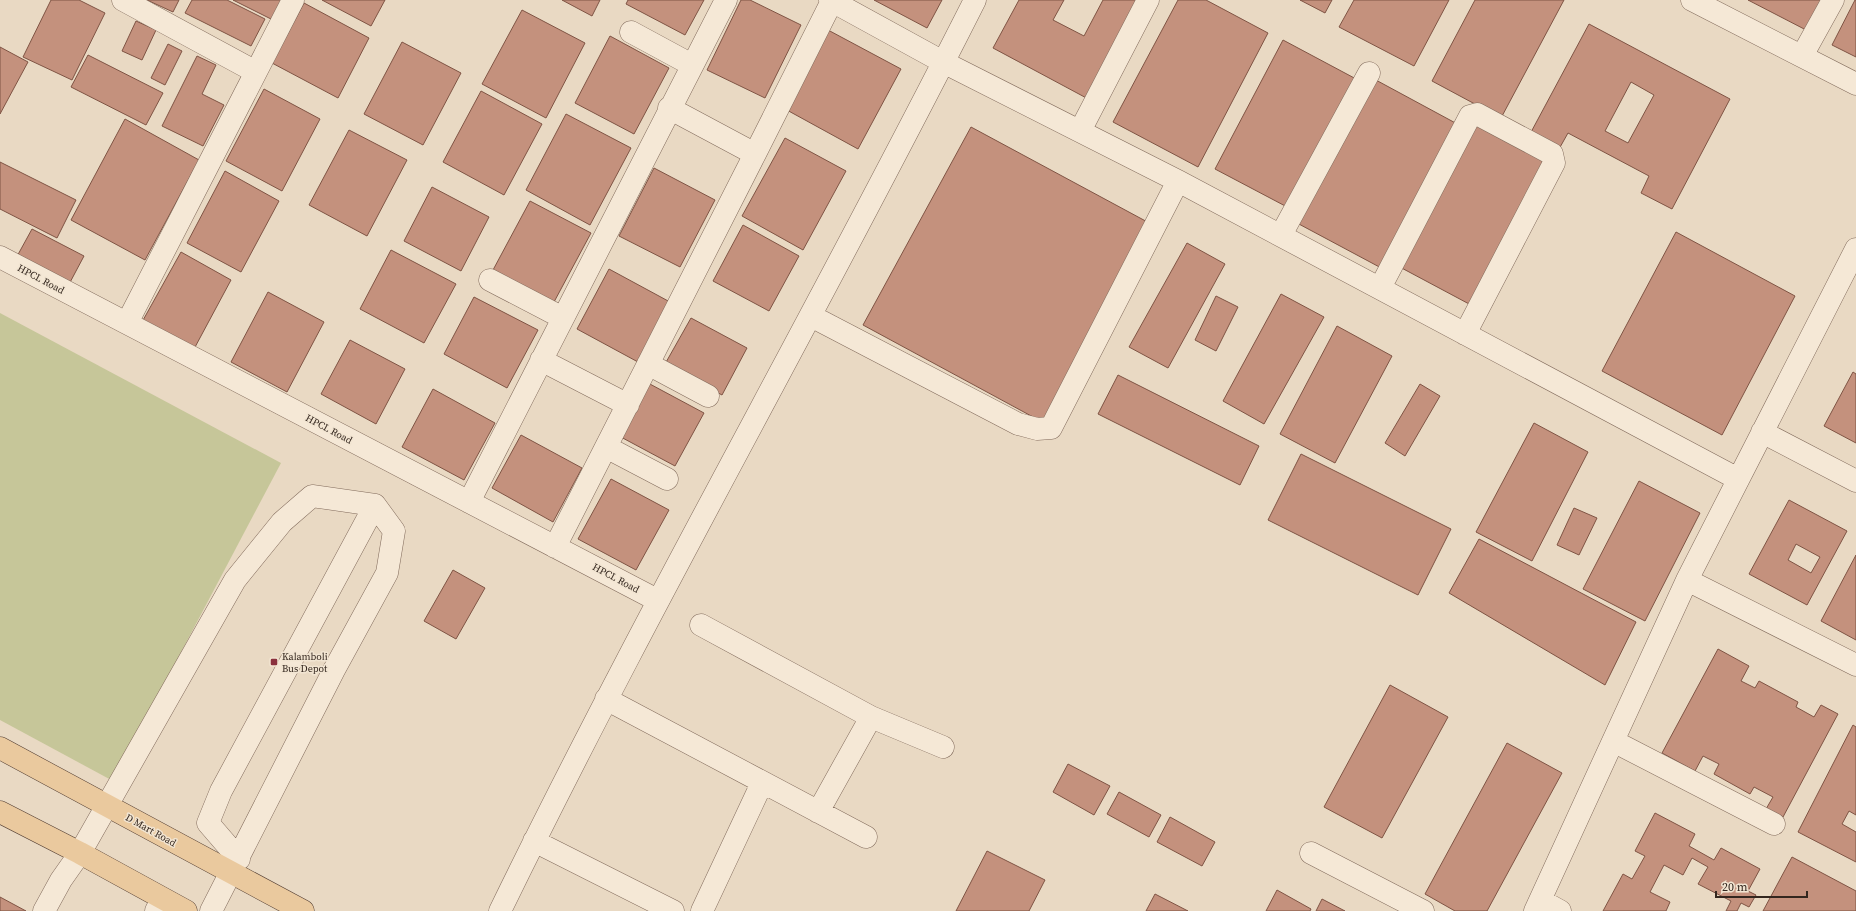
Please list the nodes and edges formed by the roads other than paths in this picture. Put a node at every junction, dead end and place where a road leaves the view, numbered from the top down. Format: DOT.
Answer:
graph roads {
  1 [pos="123,0"];
  2 [pos="293,0"];
  3 [pos="726,0"];
  4 [pos="975,0"];
  5 [pos="1148,0"];
  6 [pos="1692,0"];
  7 [pos="1833,0"];
  8 [pos="831,1"];
  9 [pos="631,32"];
  10 [pos="1802,56"];
  11 [pos="944,62"];
  12 [pos="692,64"];
  13 [pos="256,72"];
  14 [pos="1369,73"];
  15 [pos="1856,84"];
  16 [pos="669,108"];
  17 [pos="1080,131"];
  18 [pos="755,154"];
  19 [pos="1178,181"];
  20 [pos="1280,235"];
  21 [pos="1856,249"];
  22 [pos="0,257"];
  23 [pos="490,280"];
  24 [pos="1380,288"];
  25 [pos="811,316"];
  26 [pos="563,318"];
  27 [pos="127,323"];
  28 [pos="1466,334"];
  29 [pos="541,360"];
  30 [pos="648,364"];
  31 [pos="708,396"];
  32 [pos="628,405"];
  33 [pos="1762,432"];
  34 [pos="606,447"];
  35 [pos="667,479"];
  36 [pos="1738,479"];
  37 [pos="1856,481"];
  38 [pos="469,502"];
  39 [pos="375,505"];
  40 [pos="555,547"];
  41 [pos="1687,580"];
  42 [pos="658,600"];
  43 [pos="701,624"];
  44 [pos="1856,665"];
  45 [pos="606,699"];
  46 [pos="871,717"];
  47 [pos="1613,741"];
  48 [pos="943,746"];
  49 [pos="0,748"];
  50 [pos="762,783"];
  51 [pos="107,805"];
  52 [pos="0,812"];
  53 [pos="818,812"];
  54 [pos="1774,824"];
  55 [pos="866,837"];
  56 [pos="534,841"];
  57 [pos="80,853"];
  58 [pos="1311,854"];
  59 [pos="236,866"];
  60 [pos="159,905"];
  61 [pos="1538,905"];
  62 [pos="44,911"];
  63 [pos="186,911"];
  64 [pos="211,911"];
  65 [pos="303,911"];
  66 [pos="500,911"];
  67 [pos="673,911"];
  68 [pos="702,911"];
  69 [pos="1423,911"];
  70 [pos="1560,911"];
  1 -- 13 [label="street"];
  2 -- 13 [label="street"];
  3 -- 12 [label="street"];
  4 -- 11 [label="street"];
  5 -- 17 [label="street"];
  6 -- 10 [label="street"];
  7 -- 10 [label="street"];
  8 -- 11 [label="street"];
  8 -- 18 [label="street"];
  9 -- 12 [label="street"];
  10 -- 15 [label="street"];
  11 -- 17 [label="street"];
  11 -- 25 [label="street"];
  12 -- 16 [label="street"];
  13 -- 27 [label="street"];
  14 -- 20 [label="street"];
  16 -- 18 [label="street"];
  16 -- 26 [label="street"];
  17 -- 19 [label="street"];
  18 -- 30 [label="street"];
  19 -- 20 [label="street"];
  19 -- 25 [label="street"];
  20 -- 24 [label="street"];
  21 -- 33 [label="street"];
  22 -- 27 [label="street, HPCL Road"];
  23 -- 26 [label="street"];
  24 -- 28 [label="street"];
  24 -- 28 [label="street"];
  25 -- 42 [label="street"];
  26 -- 29 [label="street"];
  27 -- 38 [label="street, HPCL Road"];
  28 -- 36 [label="street"];
  29 -- 32 [label="street"];
  29 -- 38 [label="street"];
  30 -- 31 [label="street"];
  30 -- 32 [label="street"];
  32 -- 34 [label="street"];
  33 -- 36 [label="street"];
  33 -- 37 [label="street"];
  34 -- 35 [label="street"];
  34 -- 40 [label="street"];
  36 -- 41 [label="street"];
  38 -- 40 [label="street, HPCL Road"];
  39 -- 51 [label="street"];
  39 -- 59 [label="street"];
  39 -- 59 [label="street"];
  40 -- 42 [label="street, HPCL Road"];
  41 -- 44 [label="street"];
  41 -- 47 [label="street"];
  42 -- 45 [label="street"];
  43 -- 46 [label="street"];
  45 -- 50 [label="street"];
  45 -- 56 [label="street"];
  46 -- 48 [label="street"];
  46 -- 53 [label="street"];
  47 -- 54 [label="street"];
  47 -- 61 [label="street"];
  49 -- 51 [label="main road, D Mart Road"];
  50 -- 53 [label="street"];
  50 -- 68 [label="street"];
  51 -- 57 [label="street"];
  51 -- 59 [label="main road, D Mart Road"];
  52 -- 57 [label="main road"];
  53 -- 55 [label="street"];
  56 -- 66 [label="street"];
  56 -- 67 [label="street"];
  57 -- 60 [label="main road"];
  57 -- 62 [label="street"];
  58 -- 69 [label="street"];
  59 -- 64 [label="street"];
  59 -- 65 [label="main road, D Mart Road"];
  60 -- 63 [label="main road"];
  61 -- 70 [label="street"];
}
